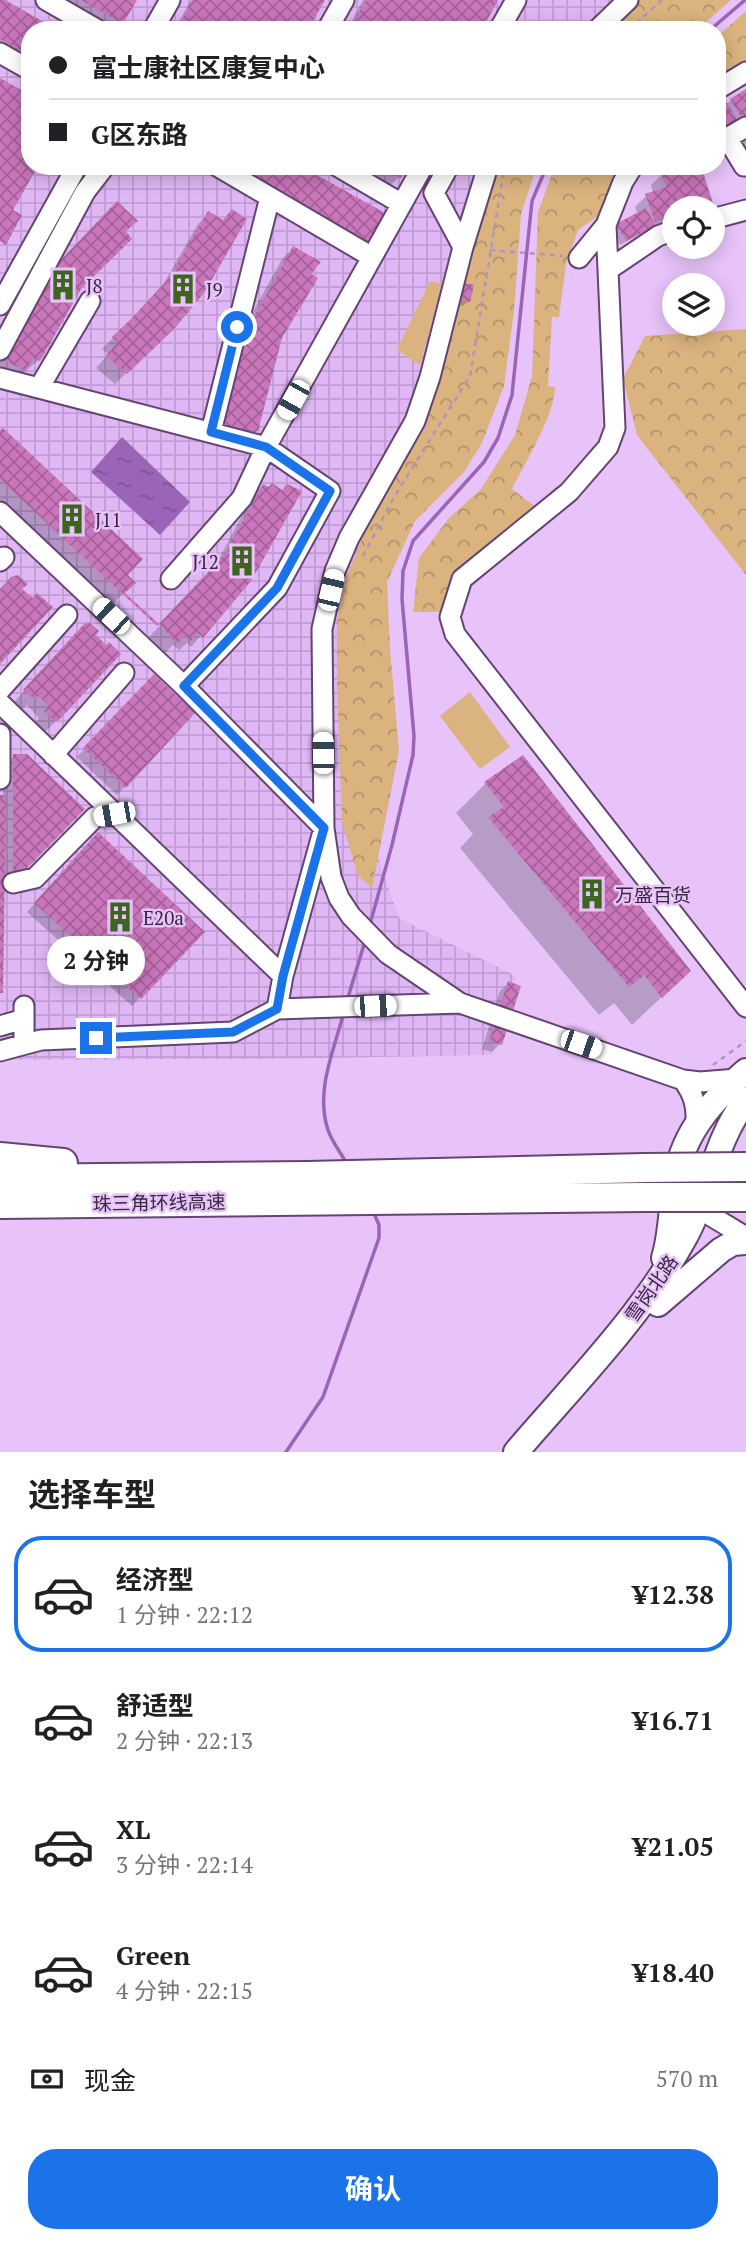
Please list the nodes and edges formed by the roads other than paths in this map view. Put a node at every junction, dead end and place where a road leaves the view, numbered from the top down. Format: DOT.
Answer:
graph roads {
  1 [pos="46,0"];
  2 [pos="170,0"];
  3 [pos="344,0"];
  4 [pos="516,0"];
  5 [pos="628,0"];
  6 [pos="82,21"];
  7 [pos="158,21"];
  8 [pos="332,21"];
  9 [pos="504,21"];
  10 [pos="606,21"];
  11 [pos="0,53"];
  12 [pos="21,65"];
  13 [pos="746,72"];
  14 [pos="726,84"];
  15 [pos="746,127"];
  16 [pos="746,166"];
  17 [pos="72,175"];
  18 [pos="98,175"];
  19 [pos="232,175"];
  20 [pos="352,175"];
  21 [pos="418,175"];
  22 [pos="444,175"];
  23 [pos="485,175"];
  24 [pos="627,175"];
  25 [pos="270,197"];
  26 [pos="402,204"];
  27 [pos="746,211"];
  28 [pos="725,216"];
  29 [pos="606,225"];
  30 [pos="662,234"];
  31 [pos="463,247"];
  32 [pos="372,257"];
  33 [pos="579,258"];
  34 [pos="608,270"];
  35 [pos="90,300"];
  36 [pos="0,305"];
  37 [pos="0,350"];
  38 [pos="0,378"];
  39 [pos="39,388"];
  40 [pos="211,432"];
  41 [pos="266,447"];
  42 [pos="0,512"];
  43 [pos="171,579"];
  44 [pos="67,615"];
  45 [pos="124,673"];
  46 [pos="184,686"];
  47 [pos="0,690"];
  48 [pos="0,703"];
  49 [pos="0,734"];
  50 [pos="53,755"];
  51 [pos="0,779"];
  52 [pos="114,814"];
  53 [pos="324,828"];
  54 [pos="13,883"];
  55 [pos="283,976"];
  56 [pos="460,1003"];
  57 [pos="746,1007"];
  58 [pos="277,1009"];
  59 [pos="0,1026"];
  60 [pos="24,1044"];
  61 [pos="0,1051"];
  62 [pos="683,1080"];
  63 [pos="743,1083"];
  64 [pos="696,1124"];
  65 [pos="746,1124"];
  66 [pos="0,1157"];
  67 [pos="746,1167"];
  68 [pos="0,1179"];
  69 [pos="312,1188"];
  70 [pos="195,1189"];
  71 [pos="746,1197"];
  72 [pos="0,1204"];
  73 [pos="709,1208"];
  74 [pos="0,1219"];
  75 [pos="746,1221"];
  76 [pos="746,1239"];
  77 [pos="653,1299"];
  78 [pos="516,1452"];
  79 [pos="535,1452"];
  1 -- 6 [label="street"];
  2 -- 7 [label="street"];
  3 -- 8 [label="street"];
  4 -- 9 [label="street"];
  5 -- 10 [label="street"];
  11 -- 12 [label="street"];
  13 -- 14 [label="street"];
  15 -- 16 [label="street"];
  17 -- 36 [label="street"];
  18 -- 37 [label="street"];
  19 -- 25 [label="street"];
  20 -- 26 [label="street"];
  21 -- 26 [label="street"];
  22 -- 31 [label="street"];
  23 -- 31 [label="street"];
  24 -- 29 [label="street"];
  25 -- 32 [label="street"];
  25 -- 40 [label="street"];
  26 -- 32 [label="street"];
  27 -- 28 [label="street"];
  29 -- 33 [label="street"];
  29 -- 34 [label="street"];
  30 -- 34 [label="street"];
  31 -- 53 [label="street"];
  32 -- 41 [label="street"];
  34 -- 57 [label="street"];
  35 -- 39 [label="street"];
  38 -- 39 [label="street"];
  39 -- 40 [label="street"];
  40 -- 41 [label="street"];
  41 -- 43 [label="street"];
  41 -- 46 [label="street"];
  42 -- 46 [label="street"];
  44 -- 47 [label="street"];
  45 -- 50 [label="street"];
  46 -- 53 [label="street"];
  48 -- 50 [label="street"];
  49 -- 51 [label="street"];
  50 -- 52 [label="street"];
  52 -- 54 [label="street"];
  52 -- 55 [label="street"];
  53 -- 55 [label="street"];
  53 -- 56 [label="street"];
  55 -- 58 [label="street"];
  56 -- 58 [label="street"];
  56 -- 62 [label="street"];
  58 -- 60 [label="street"];
  59 -- 60 [label="street"];
  60 -- 61 [label="street"];
  62 -- 63 [label="street"];
  62 -- 64 [label="street"];
  63 -- 64 [label="main road"];
  63 -- 73 [label="main road, 雪岗北路"];
  64 -- 77 [label="main road"];
  65 -- 73 [label="main road, 雪岗北路"];
  66 -- 70 [label="highway"];
  67 -- 69 [label="highway, bridge"];
  68 -- 70 [label="highway, 珠三角环线高速"];
  69 -- 70 [label="highway, 珠三角环线高速"];
  69 -- 71 [label="highway, bridge"];
  70 -- 72 [label="highway, 珠三角环线高速"];
  70 -- 74 [label="highway"];
  73 -- 75 [label="street"];
  73 -- 76 [label="street"];
  73 -- 77 [label="main road, 雪岗北路"];
  76 -- 77 [label="main road"];
  77 -- 78 [label="main road, 雪岗北路"];
  77 -- 79 [label="main road, 雪岗北路"];
}
